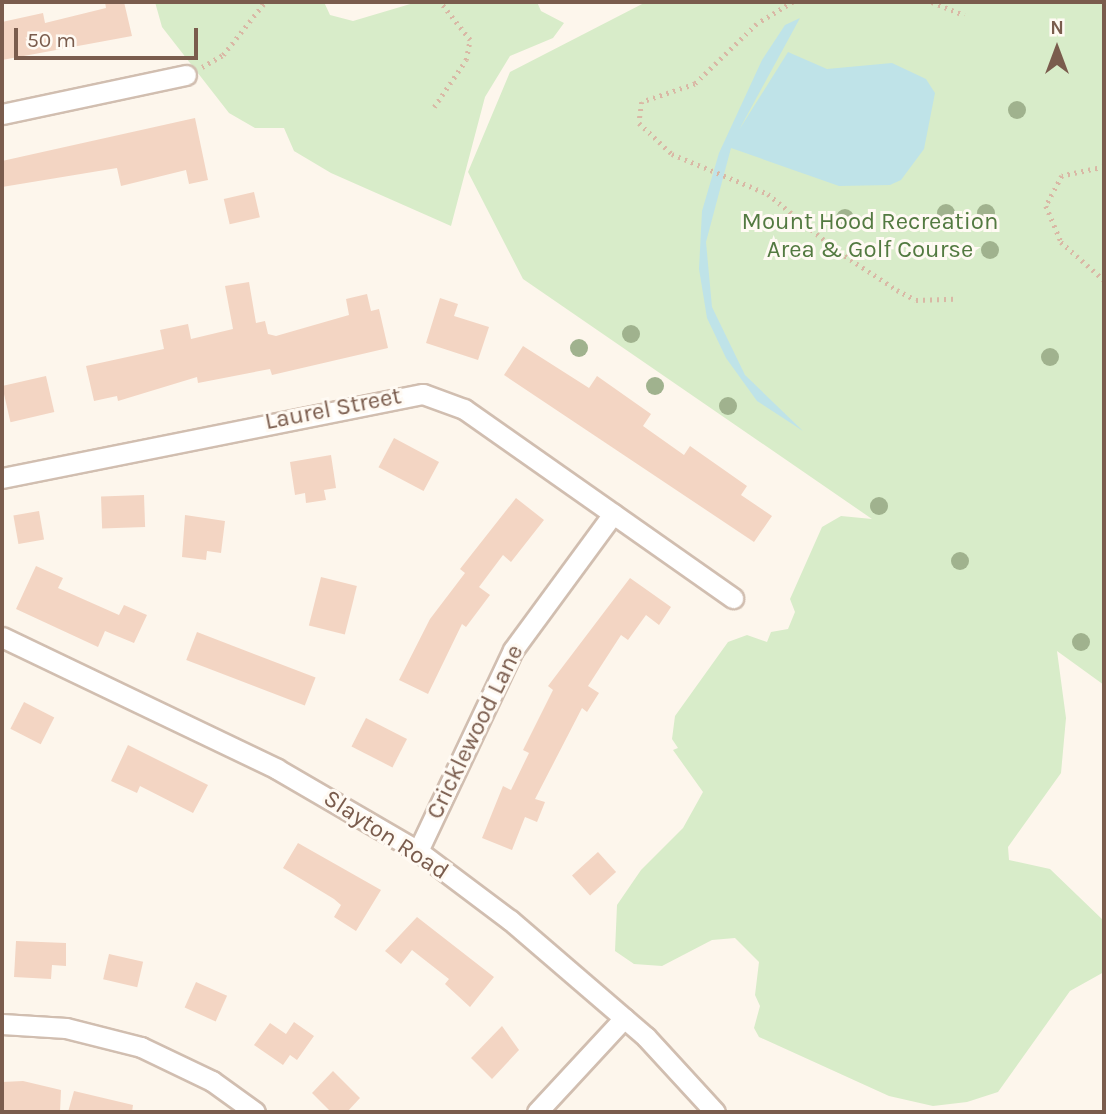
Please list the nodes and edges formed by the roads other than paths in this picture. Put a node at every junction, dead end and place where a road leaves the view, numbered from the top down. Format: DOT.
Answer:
graph roads {
  1 [pos="186,75"];
  2 [pos="2,114"];
  3 [pos="2,478"];
  4 [pos="613,514"];
  5 [pos="733,598"];
  6 [pos="2,637"];
  7 [pos="418,851"];
  8 [pos="624,1018"];
  9 [pos="2,1024"];
  10 [pos="255,1112"];
  11 [pos="537,1112"];
  12 [pos="715,1112"];
  1 -- 2 [label="street"];
  3 -- 4 [label="street, Laurel Street"];
  4 -- 5 [label="street, Laurel Street"];
  4 -- 7 [label="street, Cricklewood Lane"];
  6 -- 7 [label="street, Slayton Road"];
  7 -- 8 [label="street, Slayton Road"];
  8 -- 11 [label="street"];
  8 -- 12 [label="street, Slayton Road"];
  9 -- 10 [label="street"];
}
